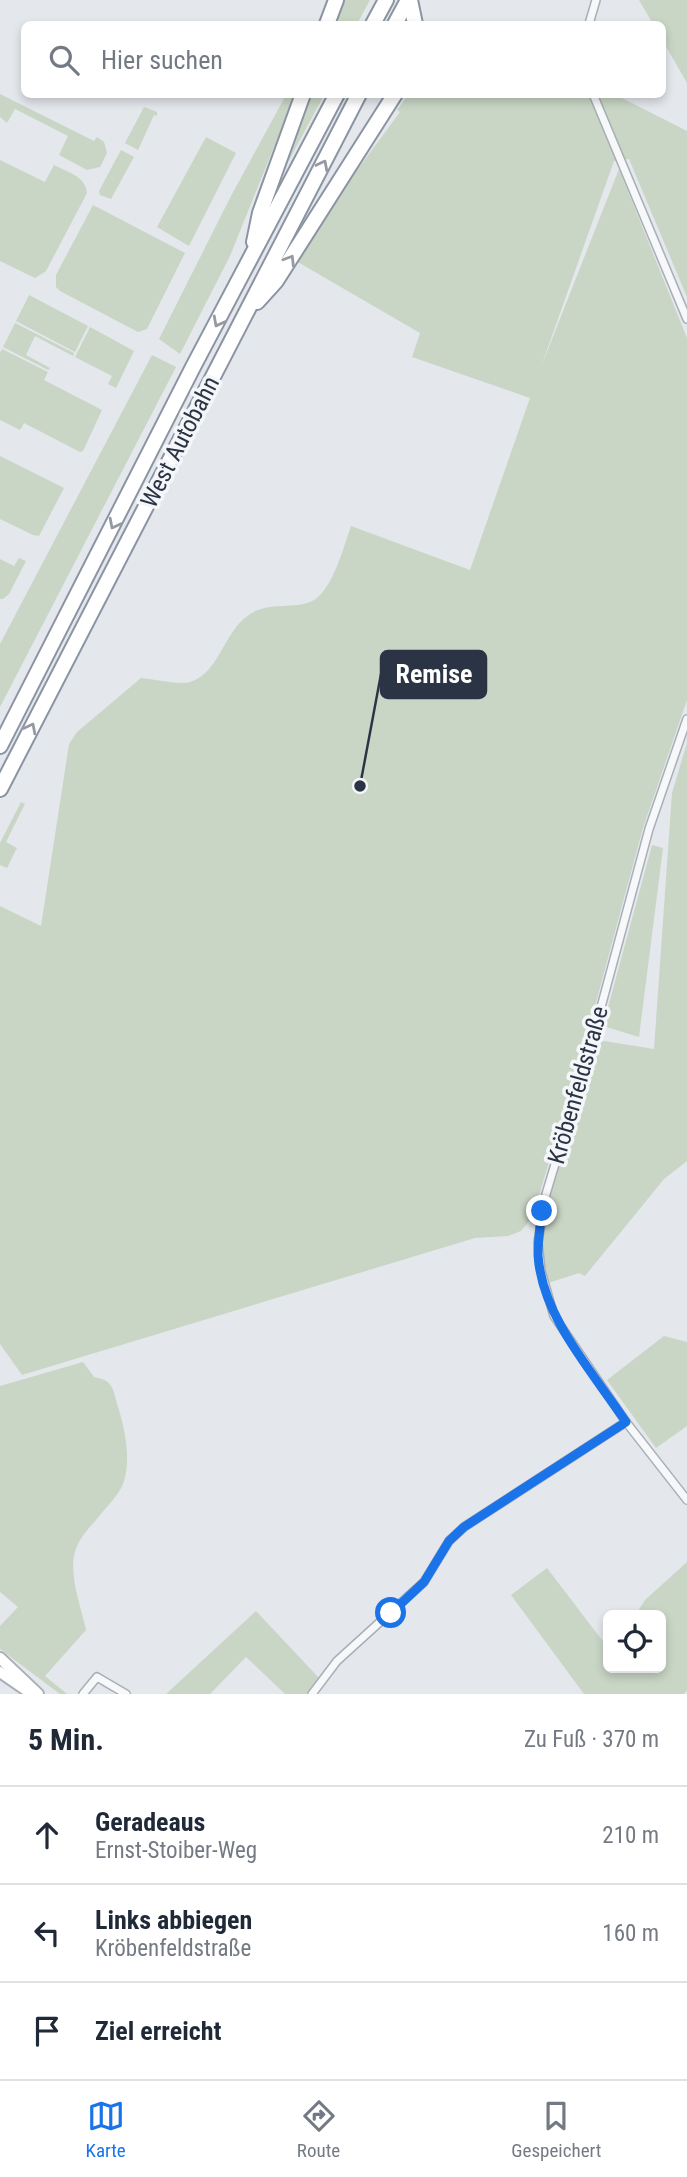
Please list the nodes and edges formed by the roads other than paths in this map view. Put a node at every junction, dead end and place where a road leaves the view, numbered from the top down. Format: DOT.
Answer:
graph roads {
  1 [pos="336,0"];
  2 [pos="386,0"];
  3 [pos="409,0"];
  4 [pos="596,0"];
  5 [pos="328,21"];
  6 [pos="375,21"];
  7 [pos="398,21"];
  8 [pos="414,21"];
  9 [pos="590,21"];
  10 [pos="302,98"];
  11 [pos="335,98"];
  12 [pos="357,98"];
  13 [pos="392,98"];
  14 [pos="595,98"];
  15 [pos="250,262"];
  16 [pos="247,313"];
  17 [pos="687,319"];
  18 [pos="687,719"];
  19 [pos="0,746"];
  20 [pos="0,789"];
  21 [pos="626,1422"];
  22 [pos="687,1500"];
  23 [pos="0,1658"];
  24 [pos="7,1673"];
  25 [pos="22,1694"];
  26 [pos="32,1694"];
  27 [pos="38,1694"];
  28 [pos="48,1694"];
  29 [pos="83,1694"];
  30 [pos="126,1694"];
  31 [pos="312,1694"];
  1 -- 5 [label="highway"];
  2 -- 6 [label="highway"];
  3 -- 7 [label="highway"];
  3 -- 8 [label="highway"];
  4 -- 9 [label="street"];
  10 -- 15 [label="highway"];
  11 -- 15 [label="highway, West Autobahn"];
  16 -- 12 [label="highway, West Autobahn, one-way"];
  16 -- 13 [label="highway, one-way"];
  14 -- 17 [label="street"];
  15 -- 19 [label="highway, West Autobahn, one-way"];
  20 -- 16 [label="highway, West Autobahn, one-way"];
  18 -- 21 [label="street, Kröbenfeldstraße"];
  21 -- 22 [label="street, Kröbenfeldstraße"];
  21 -- 31 [label="street"];
  23 -- 24 [label="main road"];
  24 -- 25 [label="main road"];
  24 -- 26 [label="main road"];
  24 -- 27 [label="main road"];
  24 -- 28 [label="main road"];
  29 -- 30 [label="street"];
}
